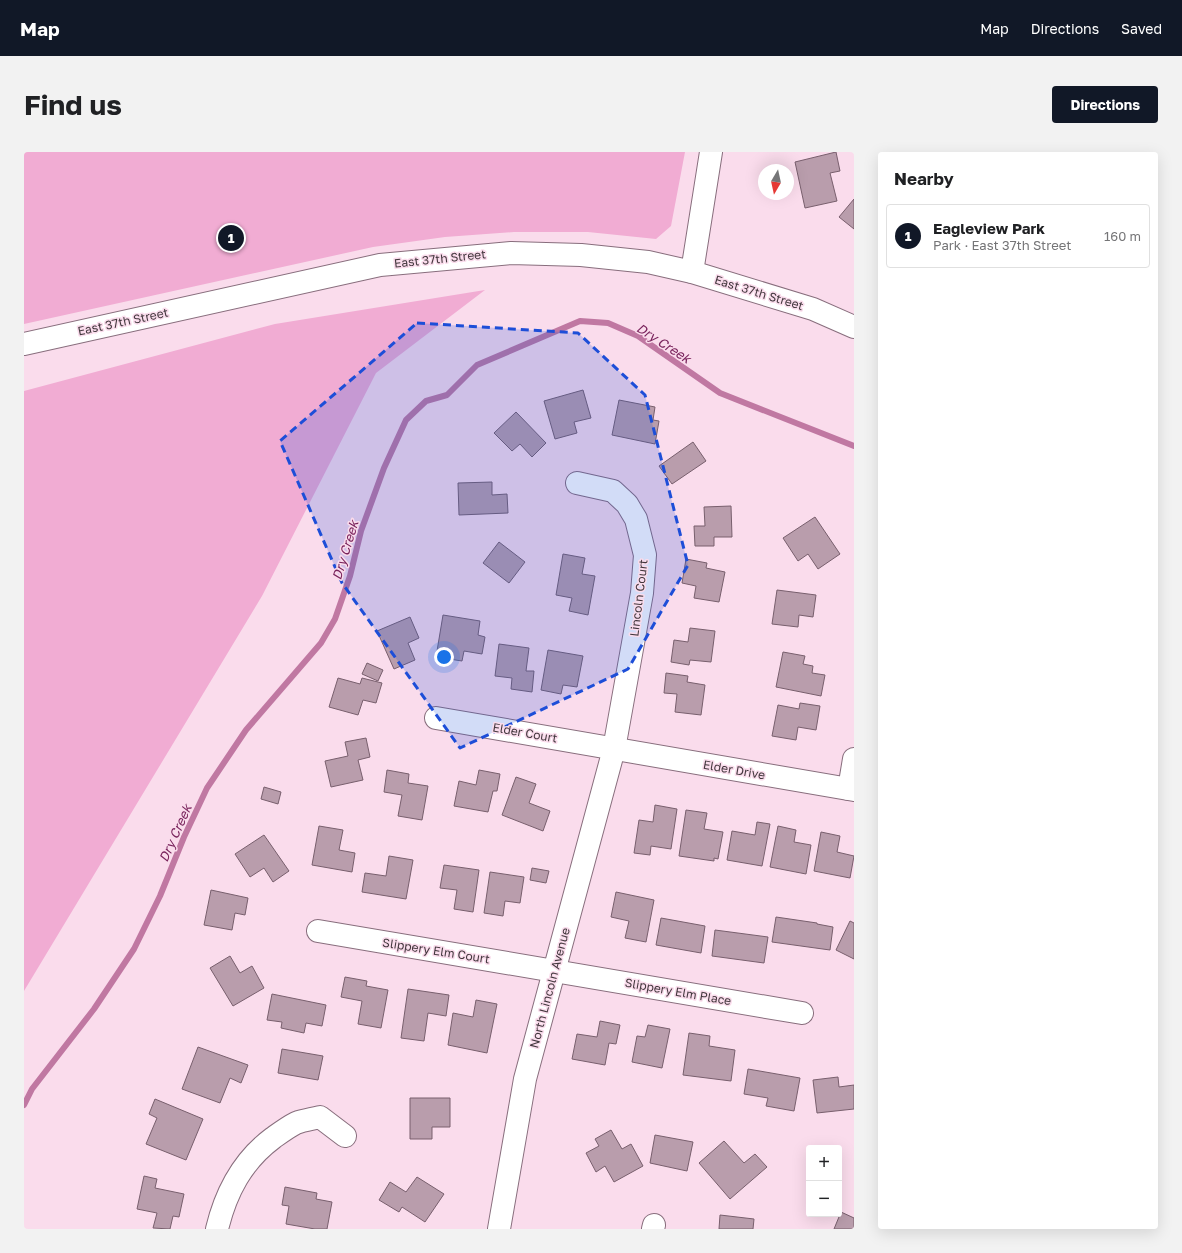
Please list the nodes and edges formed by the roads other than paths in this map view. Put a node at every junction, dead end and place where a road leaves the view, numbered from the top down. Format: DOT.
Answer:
graph roads {
  1 [pos="710,152"];
  2 [pos="692,272"];
  3 [pos="854,327"];
  4 [pos="24,344"];
  5 [pos="577,483"];
  6 [pos="436,718"];
  7 [pos="614,749"];
  8 [pos="854,760"];
  9 [pos="852,790"];
  10 [pos="318,931"];
  11 [pos="554,970"];
  12 [pos="802,1013"];
  13 [pos="345,1136"];
  14 [pos="217,1229"];
  15 [pos="499,1229"];
  1 -- 2 [label="street"];
  2 -- 3 [label="street, East 37th Street"];
  2 -- 4 [label="street, East 37th Street"];
  5 -- 7 [label="street, Lincoln Court"];
  6 -- 7 [label="street, Elder Court"];
  7 -- 9 [label="street, Elder Drive"];
  7 -- 11 [label="street, North Lincoln Avenue"];
  8 -- 9 [label="street"];
  10 -- 11 [label="street, Slippery Elm Court"];
  11 -- 12 [label="street, Slippery Elm Place"];
  11 -- 15 [label="street, North Lincoln Avenue"];
  13 -- 14 [label="street"];
}
